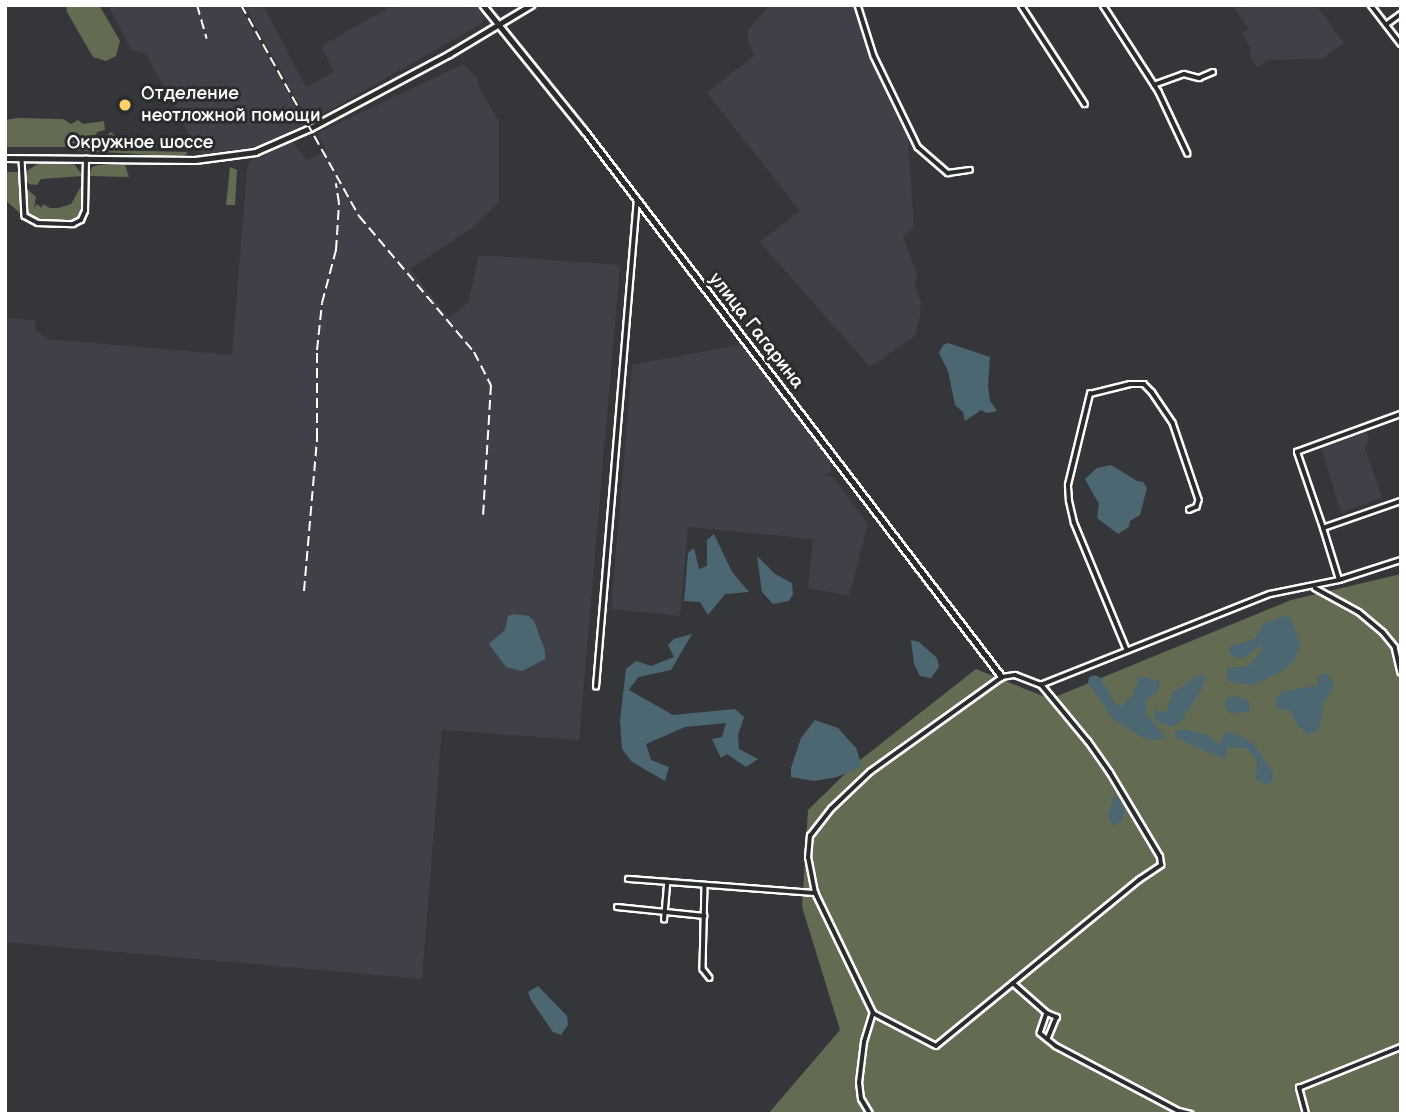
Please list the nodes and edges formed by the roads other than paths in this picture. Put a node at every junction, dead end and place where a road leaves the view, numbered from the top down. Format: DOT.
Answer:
graph roads {
  1 [pos="483,5"];
  2 [pos="531,5"];
  3 [pos="858,5"];
  4 [pos="1021,5"];
  5 [pos="1103,5"];
  6 [pos="1370,5"];
  7 [pos="1401,14"];
  8 [pos="1386,24"];
  9 [pos="499,26"];
  10 [pos="1401,44"];
  11 [pos="1213,72"];
  12 [pos="1154,85"];
  13 [pos="1085,104"];
  14 [pos="1188,154"];
  15 [pos="5,158"];
  16 [pos="22,159"];
  17 [pos="86,159"];
  18 [pos="970,170"];
  19 [pos="637,200"];
  20 [pos="1401,414"];
  21 [pos="1401,501"];
  22 [pos="1190,510"];
  23 [pos="1323,528"];
  24 [pos="1401,560"];
  25 [pos="1339,580"];
  26 [pos="1313,587"];
  27 [pos="1127,651"];
  28 [pos="1401,672"];
  29 [pos="1002,677"];
  30 [pos="1041,685"];
  31 [pos="596,687"];
  32 [pos="628,879"];
  33 [pos="667,882"];
  34 [pos="705,885"];
  35 [pos="815,893"];
  36 [pos="617,907"];
  37 [pos="665,912"];
  38 [pos="705,916"];
  39 [pos="664,920"];
  40 [pos="710,978"];
  41 [pos="1013,983"];
  42 [pos="873,1013"];
  43 [pos="1047,1013"];
  44 [pos="1048,1039"];
  45 [pos="1401,1047"];
  46 [pos="870,1114"];
  47 [pos="1191,1114"];
  48 [pos="1306,1114"];
  1 -- 9 [label="street, улица Гагарина"];
  2 -- 9 [label="main road, Окружное шоссе"];
  3 -- 18 [label="street"];
  4 -- 13 [label="street"];
  5 -- 12 [label="street"];
  6 -- 8 [label="street"];
  7 -- 8 [label="street"];
  8 -- 10 [label="street"];
  9 -- 17 [label="main road, Окружное шоссе"];
  9 -- 19 [label="street, улица Гагарина"];
  11 -- 12 [label="street"];
  12 -- 14 [label="street"];
  15 -- 16 [label="main road, Окружное шоссе"];
  16 -- 17 [label="main road, Окружное шоссе"];
  16 -- 17 [label="street"];
  19 -- 29 [label="street, улица Гагарина"];
  19 -- 31 [label="street"];
  20 -- 23 [label="street"];
  21 -- 23 [label="street"];
  22 -- 27 [label="street"];
  23 -- 25 [label="street"];
  24 -- 25 [label="street"];
  25 -- 26 [label="street"];
  26 -- 27 [label="street"];
  26 -- 28 [label="street"];
  27 -- 30 [label="street"];
  29 -- 30 [label="street"];
  29 -- 35 [label="street"];
  30 -- 41 [label="street"];
  32 -- 33 [label="street"];
  33 -- 34 [label="street"];
  33 -- 37 [label="street"];
  34 -- 35 [label="street"];
  34 -- 38 [label="street"];
  35 -- 42 [label="street"];
  36 -- 37 [label="street"];
  37 -- 38 [label="street"];
  37 -- 39 [label="street"];
  38 -- 40 [label="street"];
  41 -- 42 [label="street"];
  41 -- 43 [label="street"];
  42 -- 46 [label="street"];
  43 -- 44 [label="street"];
  43 -- 44 [label="street"];
  44 -- 47 [label="street"];
  45 -- 48 [label="street"];
}
